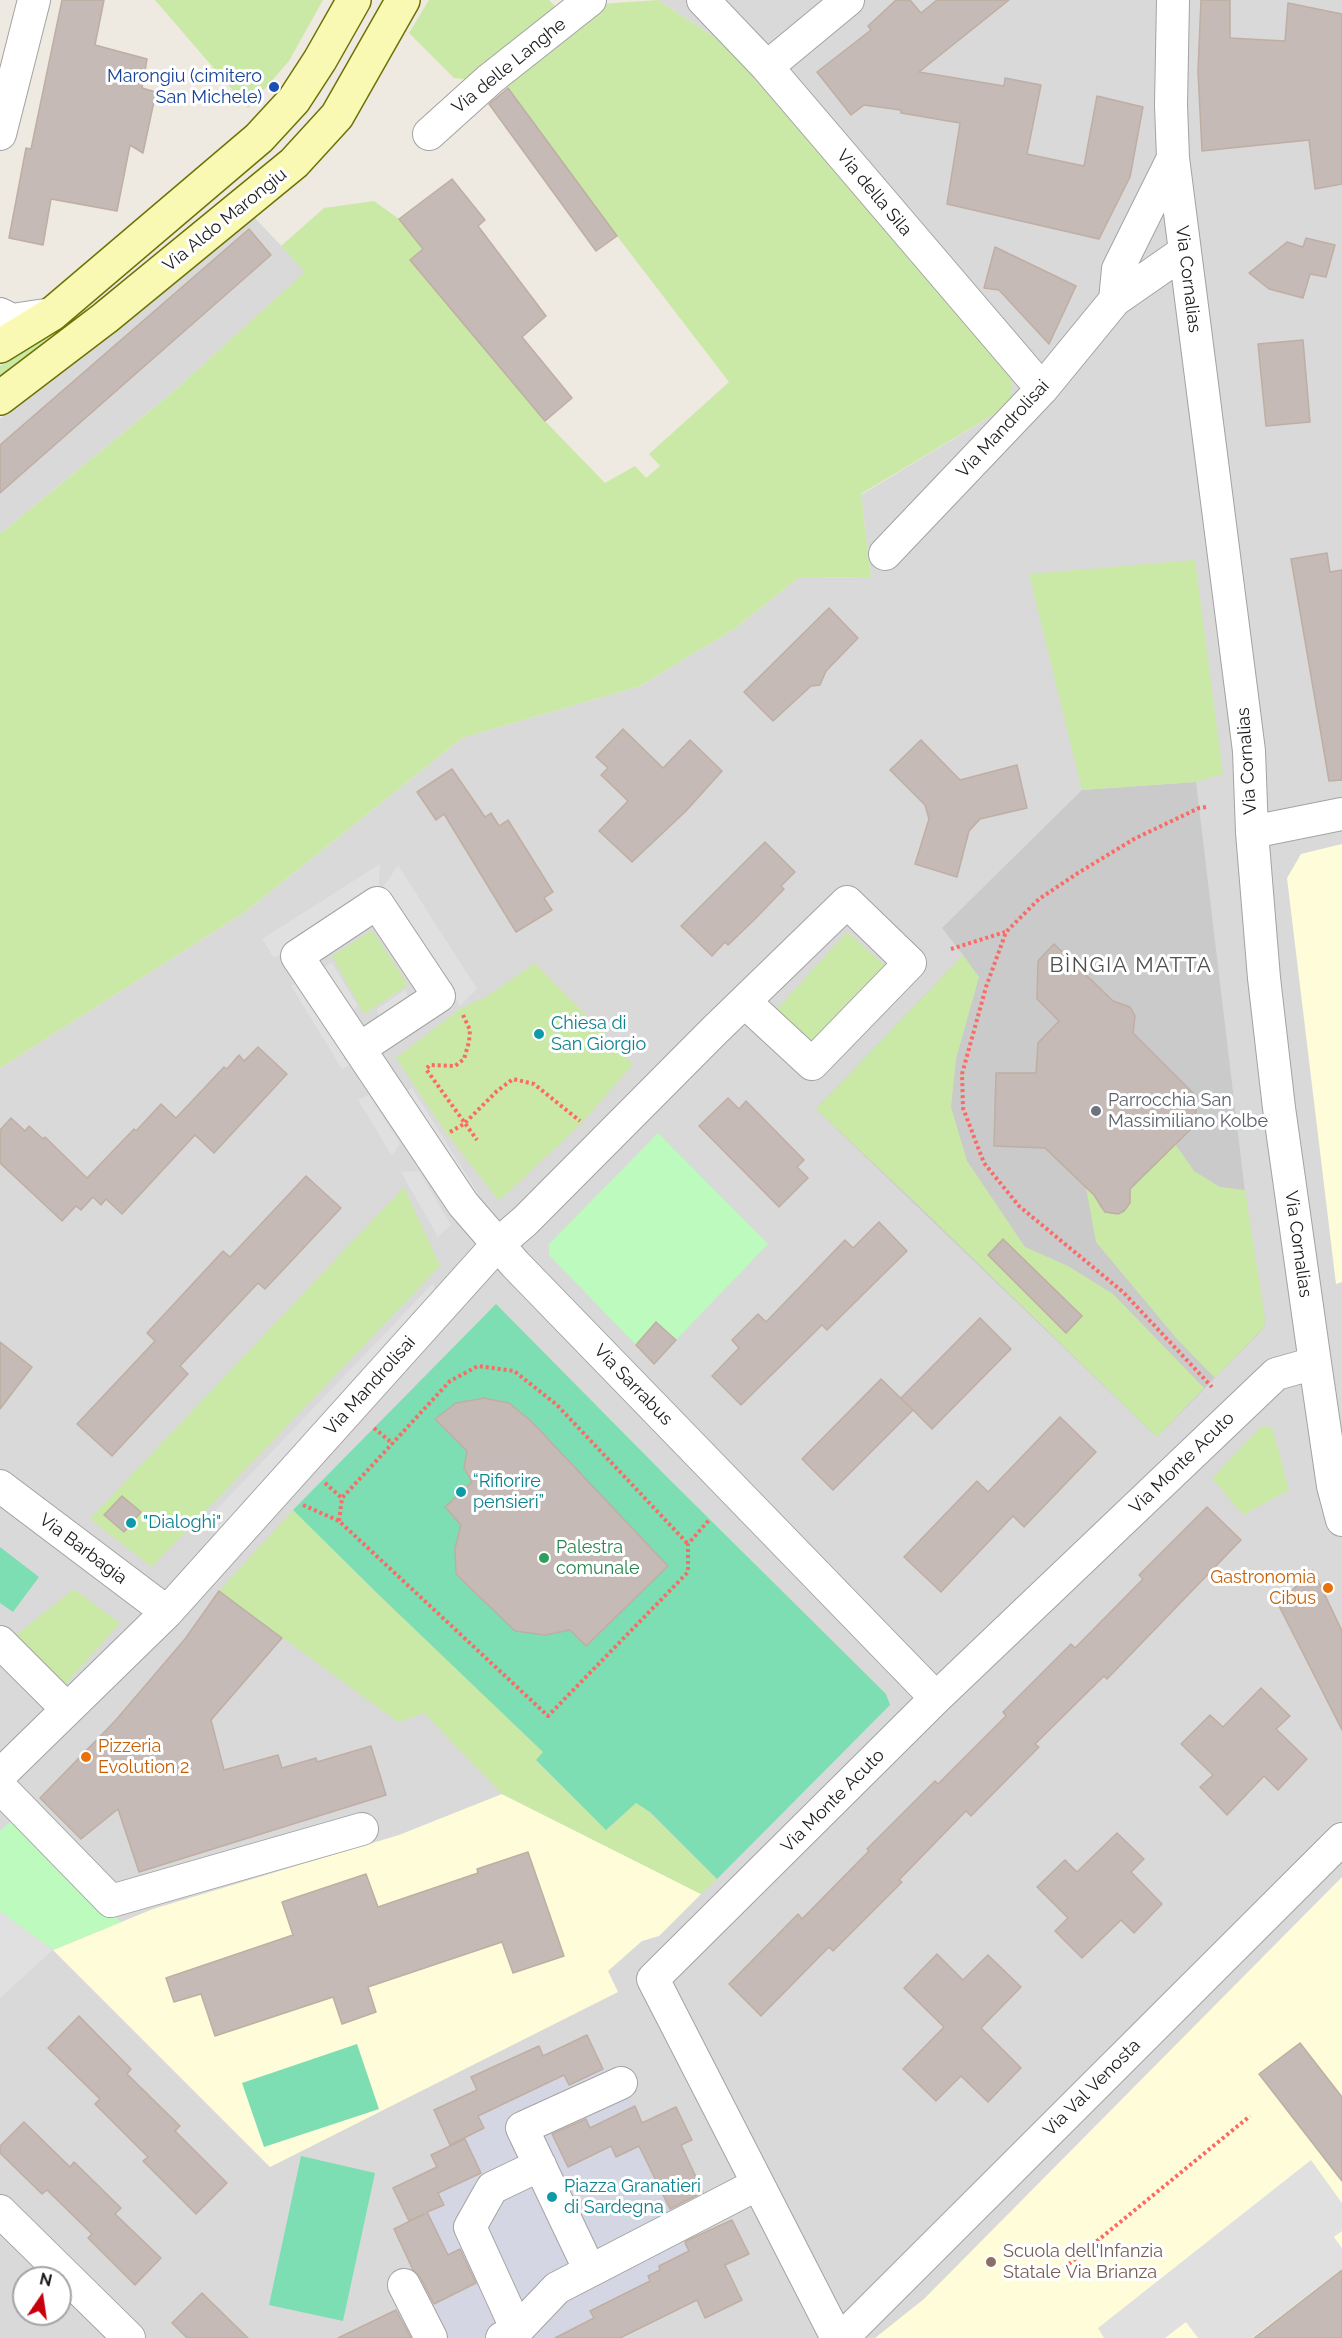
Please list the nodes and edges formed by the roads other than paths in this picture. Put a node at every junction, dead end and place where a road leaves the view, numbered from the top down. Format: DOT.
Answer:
graph roads {
  1 [pos="34,0"];
  2 [pos="354,0"];
  3 [pos="403,0"];
  4 [pos="590,0"];
  5 [pos="703,0"];
  6 [pos="848,0"];
  7 [pos="1173,0"];
  8 [pos="768,67"];
  9 [pos="0,134"];
  10 [pos="429,134"];
  11 [pos="1173,158"];
  12 [pos="1184,252"];
  13 [pos="1115,300"];
  14 [pos="0,314"];
  15 [pos="52,314"];
  16 [pos="0,346"];
  17 [pos="1042,389"];
  18 [pos="0,398"];
  19 [pos="885,554"];
  20 [pos="1342,814"];
  21 [pos="1252,832"];
  22 [pos="745,1002"];
  23 [pos="359,1049"];
  24 [pos="497,1245"];
  25 [pos="1315,1363"];
  26 [pos="0,1486"];
  27 [pos="1342,1520"];
  28 [pos="167,1612"];
  29 [pos="0,1642"];
  30 [pos="936,1698"];
  31 [pos="67,1709"];
  32 [pos="0,1775"];
  33 [pos="0,1787"];
  34 [pos="362,1829"];
  35 [pos="1342,1839"];
  36 [pos="621,2083"];
  37 [pos="540,2165"];
  38 [pos="758,2184"];
  39 [pos="0,2211"];
  40 [pos="590,2271"];
  41 [pos="404,2285"];
  42 [pos="509,2334"];
  43 [pos="129,2338"];
  44 [pos="431,2338"];
  45 [pos="837,2338"];
  46 [pos="842,2338"];
  1 -- 9 [label="street"];
  2 -- 15 [label="street"];
  3 -- 18 [label="street, Via Aldo Marongiu"];
  4 -- 10 [label="street, Via delle Langhe"];
  5 -- 8 [label="street, Via della Sila"];
  6 -- 8 [label="street"];
  7 -- 11 [label="street, Via Cornalias"];
  8 -- 17 [label="street, Via della Sila"];
  11 -- 12 [label="street, Via Cornalias"];
  11 -- 13 [label="street"];
  12 -- 13 [label="street, Via Mandrolisai"];
  12 -- 21 [label="street, Via Cornalias"];
  13 -- 17 [label="street, Via Mandrolisai"];
  14 -- 15 [label="street"];
  15 -- 16 [label="street"];
  17 -- 19 [label="street, Via Mandrolisai"];
  20 -- 21 [label="street"];
  21 -- 25 [label="street, Via Cornalias"];
  22 -- 22 [label="street, Via Mandrolisai"];
  22 -- 24 [label="street, Via Mandrolisai"];
  23 -- 23 [label="street, Via Sarrabus"];
  23 -- 24 [label="street, Via Sarrabus"];
  24 -- 28 [label="street, Via Mandrolisai"];
  24 -- 30 [label="street, Via Sarrabus"];
  25 -- 27 [label="street, Via Cornalias"];
  25 -- 30 [label="street, Via Monte Acuto"];
  26 -- 28 [label="street, Via Barbagia"];
  28 -- 31 [label="street, Via Mandrolisai"];
  29 -- 31 [label="street"];
  30 -- 38 [label="street, Via Monte Acuto"];
  31 -- 32 [label="street, Via Mandrolisai"];
  33 -- 34 [label="street"];
  35 -- 46 [label="street, Via Val Venosta"];
  36 -- 37 [label="street"];
  37 -- 40 [label="street"];
  37 -- 42 [label="street"];
  38 -- 40 [label="street"];
  38 -- 45 [label="street, Via Monte Acuto"];
  39 -- 43 [label="street"];
  40 -- 42 [label="street"];
  41 -- 44 [label="street"];
}
